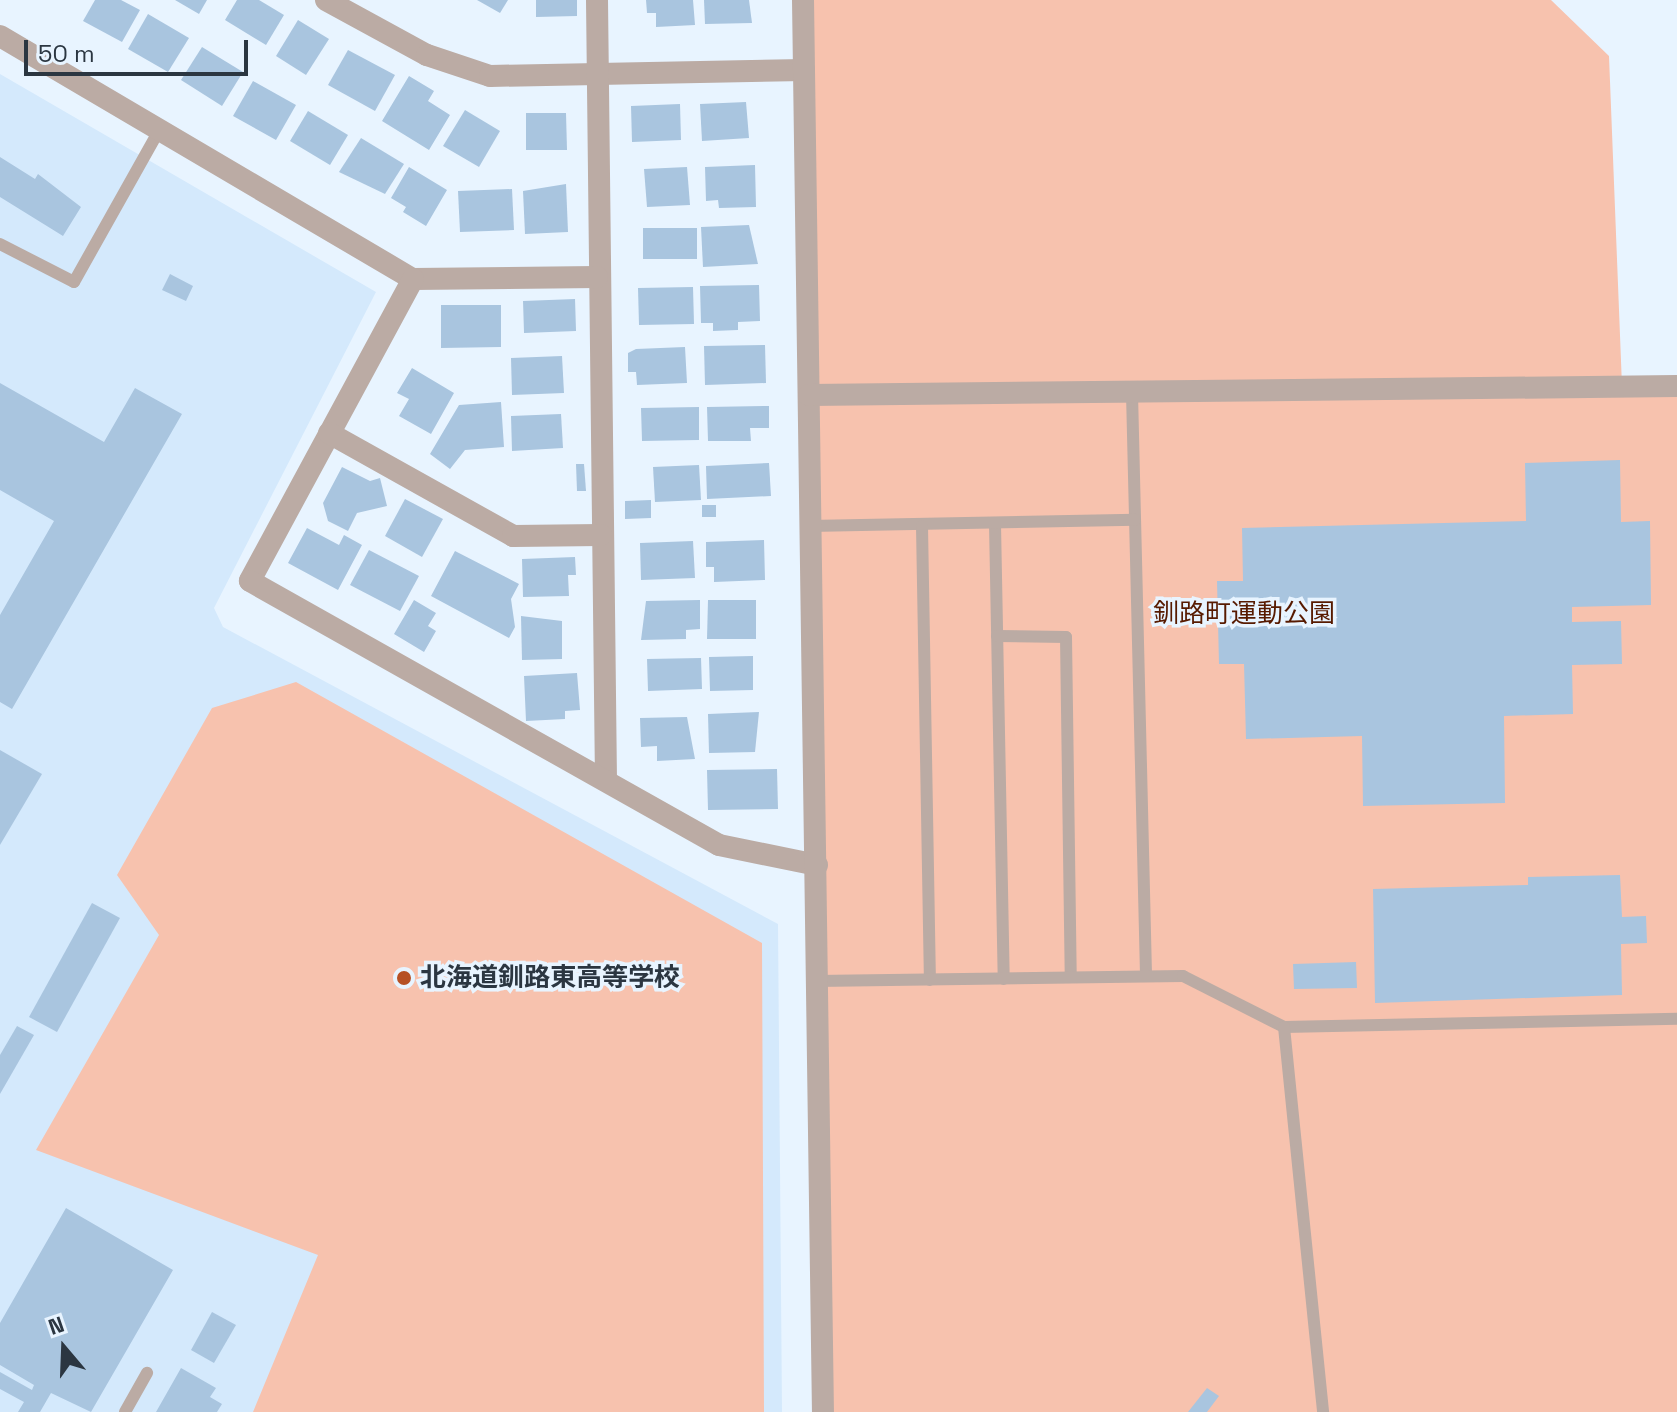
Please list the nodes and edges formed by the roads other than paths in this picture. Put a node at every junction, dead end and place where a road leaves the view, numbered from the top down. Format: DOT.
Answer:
graph roads {
  1 [pos="326,0"];
  2 [pos="597,0"];
  3 [pos="803,0"];
  4 [pos="0,36"];
  5 [pos="804,70"];
  6 [pos="599,72"];
  7 [pos="160,129"];
  8 [pos="0,244"];
  9 [pos="597,277"];
  10 [pos="413,279"];
  11 [pos="1677,386"];
  12 [pos="1132,393"];
  13 [pos="809,395"];
  14 [pos="329,433"];
  15 [pos="1135,520"];
  16 [pos="995,524"];
  17 [pos="809,526"];
  18 [pos="922,526"];
  19 [pos="601,535"];
  20 [pos="997,636"];
  21 [pos="606,780"];
  22 [pos="817,865"];
  23 [pos="1146,976"];
  24 [pos="1071,977"];
  25 [pos="1004,979"];
  26 [pos="930,980"];
  27 [pos="816,981"];
  28 [pos="1677,1019"];
  29 [pos="1284,1027"];
  30 [pos="147,1373"];
  31 [pos="125,1412"];
  32 [pos="823,1412"];
  33 [pos="1323,1412"];
  1 -- 6 [label="street"];
  2 -- 6 [label="street"];
  3 -- 5 [label="street"];
  4 -- 7 [label="street"];
  5 -- 6 [label="street"];
  5 -- 13 [label="street"];
  6 -- 9 [label="street"];
  7 -- 8 [label="lane"];
  7 -- 10 [label="street"];
  9 -- 10 [label="street"];
  9 -- 19 [label="street"];
  10 -- 14 [label="street"];
  11 -- 12 [label="street"];
  12 -- 13 [label="street"];
  12 -- 15 [label="lane"];
  13 -- 17 [label="street"];
  14 -- 19 [label="street"];
  14 -- 21 [label="street"];
  15 -- 16 [label="lane"];
  15 -- 23 [label="lane"];
  16 -- 18 [label="lane"];
  16 -- 20 [label="lane"];
  17 -- 18 [label="lane"];
  17 -- 22 [label="street"];
  18 -- 26 [label="lane"];
  19 -- 21 [label="street"];
  20 -- 24 [label="lane"];
  20 -- 25 [label="lane"];
  21 -- 22 [label="street"];
  22 -- 27 [label="street"];
  23 -- 24 [label="lane"];
  23 -- 29 [label="lane"];
  24 -- 25 [label="lane"];
  25 -- 26 [label="lane"];
  26 -- 27 [label="lane"];
  27 -- 32 [label="street"];
  28 -- 29 [label="lane"];
  29 -- 33 [label="lane"];
  30 -- 31 [label="lane"];
}
